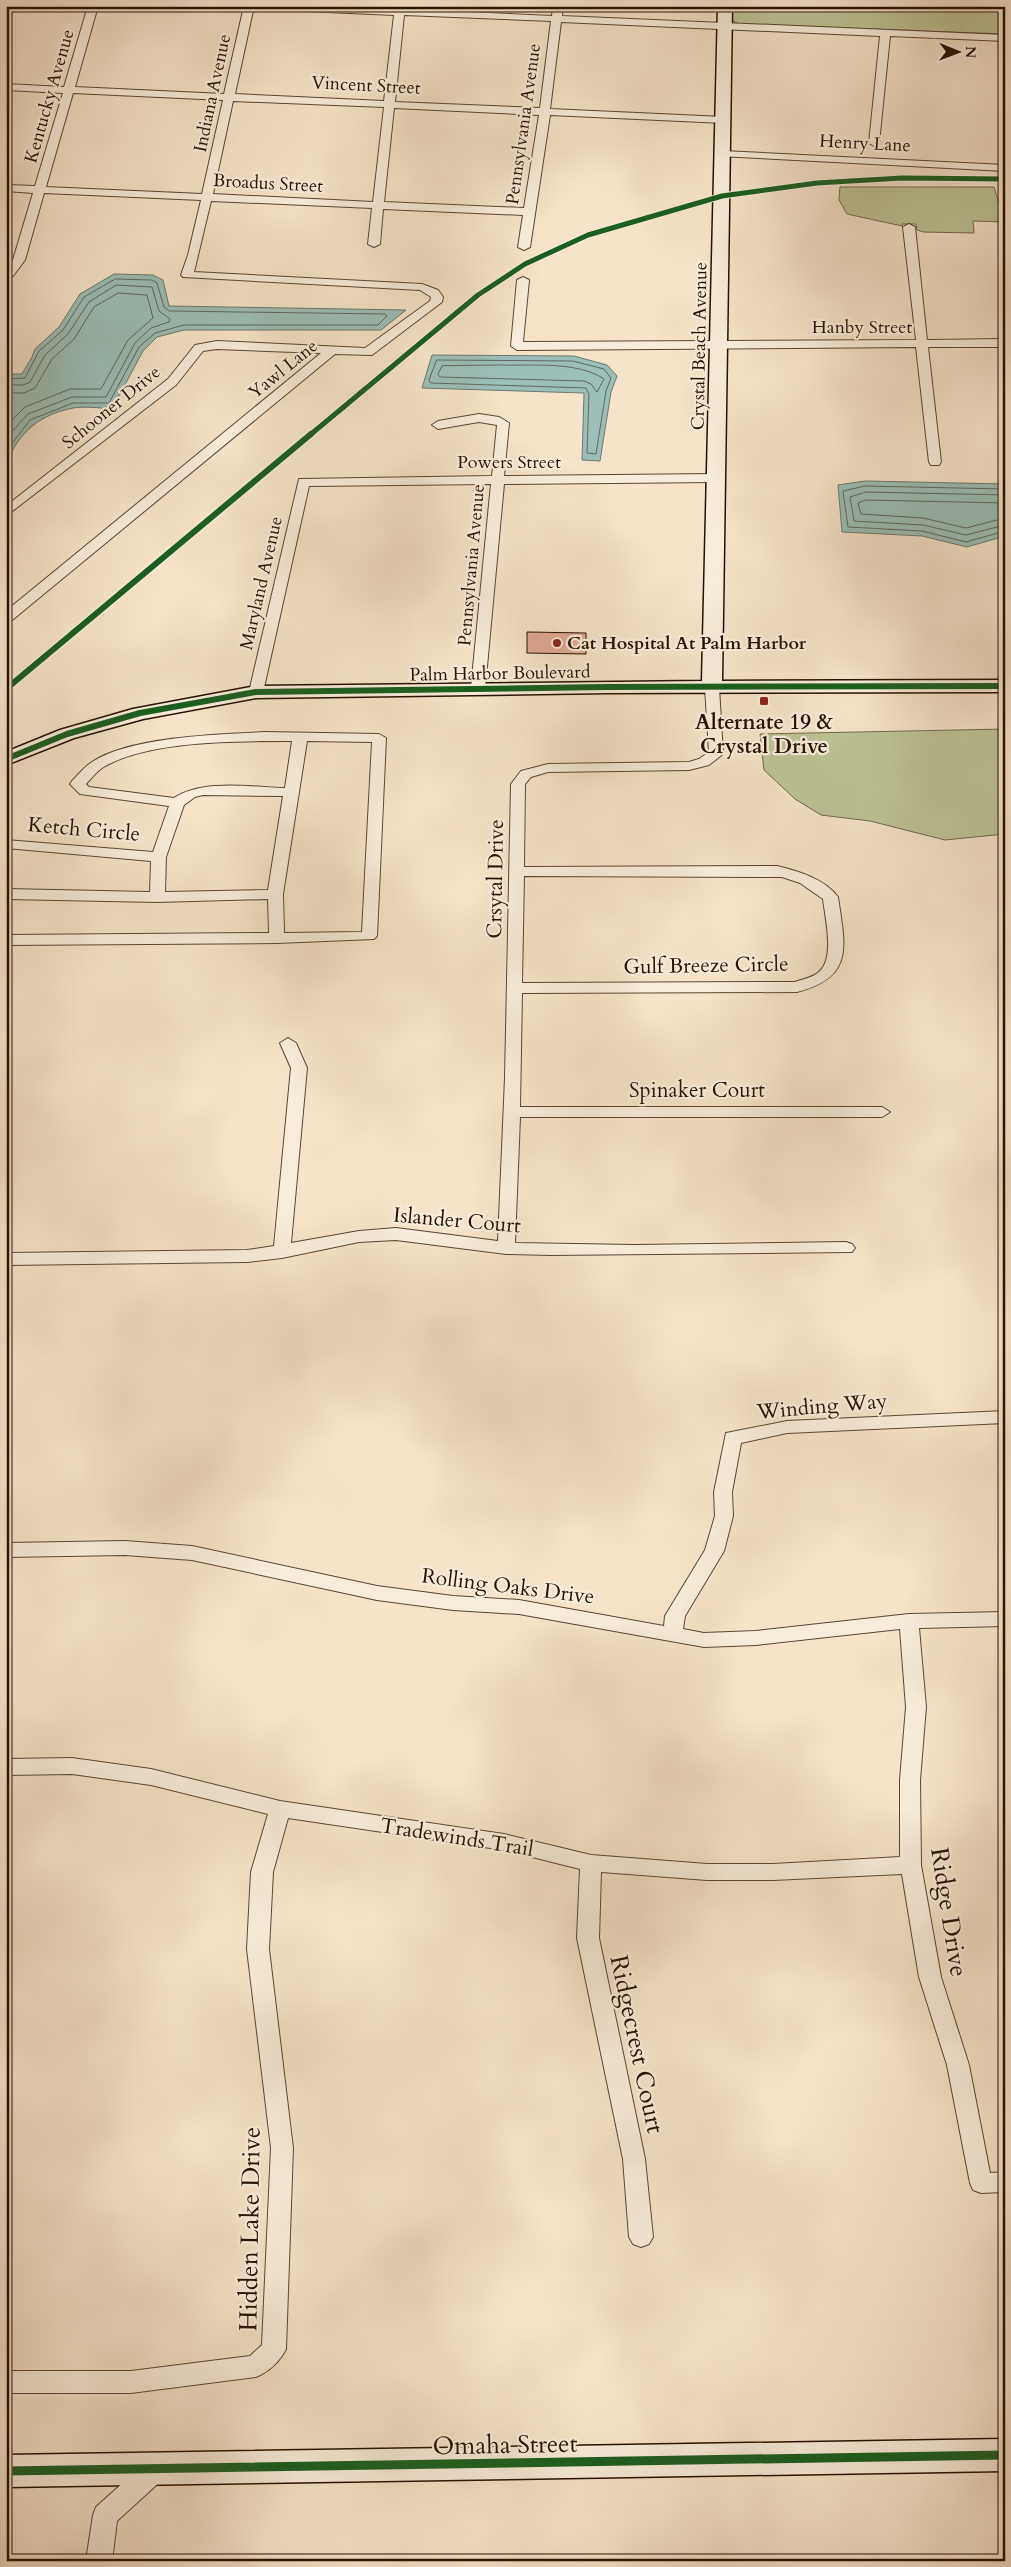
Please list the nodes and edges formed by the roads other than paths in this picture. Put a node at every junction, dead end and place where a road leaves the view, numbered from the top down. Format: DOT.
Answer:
graph roads {
  1 [pos="93,6"];
  2 [pos="249,6"];
  3 [pos="262,6"];
  4 [pos="558,6"];
  5 [pos="725,6"];
  6 [pos="400,9"];
  7 [pos="556,19"];
  8 [pos="724,26"];
  9 [pos="885,33"];
  10 [pos="1005,38"];
  11 [pos="6,88"];
  12 [pos="70,90"];
  13 [pos="229,97"];
  14 [pos="389,104"];
  15 [pos="545,111"];
  16 [pos="724,120"];
  17 [pos="874,143"];
  18 [pos="723,154"];
  19 [pos="1005,168"];
  20 [pos="6,188"];
  21 [pos="40,189"];
  22 [pos="207,198"];
  23 [pos="379,206"];
  24 [pos="529,212"];
  25 [pos="910,227"];
  26 [pos="374,244"];
  27 [pos="524,247"];
  28 [pos="187,274"];
  29 [pos="6,278"];
  30 [pos="523,280"];
  31 [pos="1005,343"];
  32 [pos="923,344"];
  33 [pos="719,345"];
  34 [pos="330,352"];
  35 [pos="438,425"];
  36 [pos="935,462"];
  37 [pos="716,478"];
  38 [pos="498,479"];
  39 [pos="303,482"];
  40 [pos="6,512"];
  41 [pos="6,618"];
  42 [pos="1005,686"];
  43 [pos="712,687"];
  44 [pos="478,688"];
  45 [pos="256,692"];
  46 [pos="300,737"];
  47 [pos="6,759"];
  48 [pos="291,792"];
  49 [pos="176,803"];
  50 [pos="6,844"];
  51 [pos="159,857"];
  52 [pos="517,872"];
  53 [pos="6,894"];
  54 [pos="275,894"];
  55 [pos="157,897"];
  56 [pos="277,938"];
  57 [pos="6,940"];
  58 [pos="514,988"];
  59 [pos="288,1043"];
  60 [pos="512,1112"];
  61 [pos="882,1112"];
  62 [pos="506,1248"];
  63 [pos="846,1248"];
  64 [pos="282,1252"];
  65 [pos="6,1259"];
  66 [pos="1005,1417"];
  67 [pos="6,1550"];
  68 [pos="1005,1619"];
  69 [pos="909,1621"];
  70 [pos="673,1635"];
  71 [pos="6,1767"];
  72 [pos="280,1809"];
  73 [pos="591,1863"];
  74 [pos="911,1865"];
  75 [pos="1005,2182"];
  76 [pos="641,2237"];
  77 [pos="6,2382"];
  78 [pos="1005,2455"];
  79 [pos="156,2470"];
  80 [pos="6,2471"];
  81 [pos="99,2561"];
  1 -- 12 [label="street, Kentucky Avenue"];
  2 -- 13 [label="street, Indiana Avenue"];
  3 -- 6 [label="street"];
  4 -- 7 [label="street, Pennsylvania Avenue"];
  5 -- 8 [label="street, Crystal Beach Avenue"];
  6 -- 7 [label="street"];
  6 -- 14 [label="street"];
  7 -- 8 [label="street"];
  7 -- 15 [label="street, Pennsylvania Avenue"];
  8 -- 9 [label="street"];
  8 -- 16 [label="street, Crystal Beach Avenue"];
  9 -- 10 [label="street"];
  9 -- 17 [label="street"];
  11 -- 12 [label="street, Vincent Street"];
  12 -- 13 [label="street, Vincent Street"];
  12 -- 21 [label="street, Kentucky Avenue"];
  13 -- 14 [label="street, Vincent Street"];
  13 -- 22 [label="street, Indiana Avenue"];
  14 -- 15 [label="street, Vincent Street"];
  14 -- 23 [label="street"];
  15 -- 16 [label="street, Vincent Street"];
  15 -- 24 [label="street, Pennsylvania Avenue"];
  16 -- 18 [label="street, Crystal Beach Avenue"];
  18 -- 19 [label="street, Henry Lane"];
  18 -- 33 [label="street, Crystal Beach Avenue"];
  20 -- 21 [label="street, Broadus Street"];
  21 -- 22 [label="street, Broadus Street"];
  21 -- 29 [label="street, Kentucky Avenue"];
  22 -- 23 [label="street, Broadus Street"];
  22 -- 28 [label="street, Indiana Avenue"];
  23 -- 24 [label="street, Broadus Street"];
  23 -- 26 [label="street"];
  24 -- 27 [label="street, Pennsylvania Avenue"];
  25 -- 32 [label="street"];
  28 -- 34 [label="street, Yawl Lane"];
  30 -- 33 [label="street"];
  31 -- 32 [label="street, Hanby Street"];
  32 -- 33 [label="street, Hanby Street"];
  32 -- 36 [label="street"];
  33 -- 37 [label="street, Crystal Beach Avenue"];
  34 -- 40 [label="street, Schooner Drive"];
  34 -- 41 [label="street, Yawl Lane"];
  35 -- 38 [label="street, Pennsylvania Avenue"];
  37 -- 38 [label="street, Powers Street"];
  37 -- 43 [label="street, Crystal Beach Avenue"];
  38 -- 39 [label="street, Powers Street"];
  38 -- 44 [label="street, Pennsylvania Avenue"];
  39 -- 45 [label="street, Maryland Avenue"];
  42 -- 43 [label="street, Palm Harbor Boulevard"];
  43 -- 44 [label="street, Palm Harbor Boulevard"];
  43 -- 52 [label="street, Crsytal Drive"];
  44 -- 45 [label="street, Palm Harbor Boulevard"];
  45 -- 47 [label="street, Palm Harbor Boulevard"];
  46 -- 48 [label="street"];
  46 -- 49 [label="street"];
  46 -- 56 [label="street"];
  48 -- 49 [label="street"];
  48 -- 54 [label="street"];
  49 -- 51 [label="street"];
  50 -- 51 [label="street, Ketch Circle"];
  51 -- 55 [label="street"];
  52 -- 58 [label="street, Crsytal Drive"];
  52 -- 58 [label="street, Gulf Breeze Circle"];
  53 -- 55 [label="street"];
  54 -- 55 [label="street"];
  54 -- 56 [label="street"];
  56 -- 57 [label="street"];
  58 -- 60 [label="street, Crsytal Drive"];
  59 -- 64 [label="street"];
  60 -- 61 [label="street, Spinaker Court"];
  60 -- 62 [label="street, Crsytal Drive"];
  62 -- 63 [label="street, Islander Court"];
  62 -- 64 [label="street, Islander Court"];
  64 -- 65 [label="street, Islander Court"];
  66 -- 70 [label="street, Winding Way"];
  67 -- 70 [label="street, Rolling Oaks Drive"];
  68 -- 69 [label="street, Rolling Oaks Drive"];
  69 -- 70 [label="street, Rolling Oaks Drive"];
  69 -- 74 [label="street, Ridge Drive"];
  71 -- 72 [label="street, Tradewinds Trail"];
  72 -- 73 [label="street, Tradewinds Trail"];
  72 -- 77 [label="street, Hidden Lake Drive"];
  73 -- 74 [label="street, Tradewinds Trail"];
  73 -- 76 [label="street, Ridgecrest Court"];
  74 -- 75 [label="street, Ridge Drive"];
  78 -- 79 [label="street, Omaha Street"];
  79 -- 80 [label="street, Omaha Street"];
  79 -- 81 [label="street"];
}
